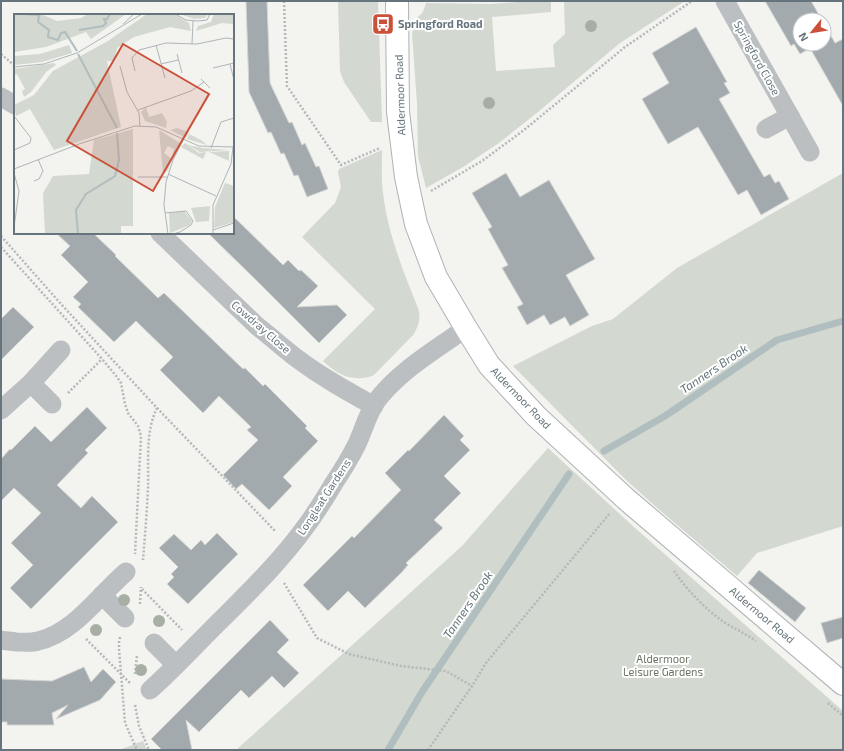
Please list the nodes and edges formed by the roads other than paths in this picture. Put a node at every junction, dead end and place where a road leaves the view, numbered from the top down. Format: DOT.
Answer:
graph roads {
  1 [pos="397,1"];
  2 [pos="726,1"];
  3 [pos="1,97"];
  4 [pos="14,104"];
  5 [pos="790,116"];
  6 [pos="766,129"];
  7 [pos="810,152"];
  8 [pos="161,234"];
  9 [pos="466,328"];
  10 [pos="61,350"];
  11 [pos="31,383"];
  12 [pos="52,404"];
  13 [pos="374,406"];
  14 [pos="1,410"];
  15 [pos="136,575"];
  16 [pos="102,595"];
  17 [pos="132,614"];
  18 [pos="1,640"];
  19 [pos="145,647"];
  20 [pos="176,665"];
  21 [pos="843,684"];
  22 [pos="142,688"];
  1 -- 9 [label="street, Aldermoor Road"];
  2 -- 5 [label="street, Springford Close"];
  3 -- 4 [label="street"];
  5 -- 6 [label="street"];
  5 -- 7 [label="street, Springford Close"];
  8 -- 13 [label="street, Cowdray Close"];
  9 -- 13 [label="street, Longleat Gardens"];
  9 -- 21 [label="street, Aldermoor Road"];
  10 -- 11 [label="street"];
  11 -- 12 [label="street"];
  11 -- 14 [label="street"];
  13 -- 20 [label="street, Longleat Gardens"];
  15 -- 16 [label="street"];
  16 -- 17 [label="street"];
  16 -- 18 [label="street"];
  19 -- 20 [label="street"];
  20 -- 22 [label="street, Longleat Gardens"];
}
